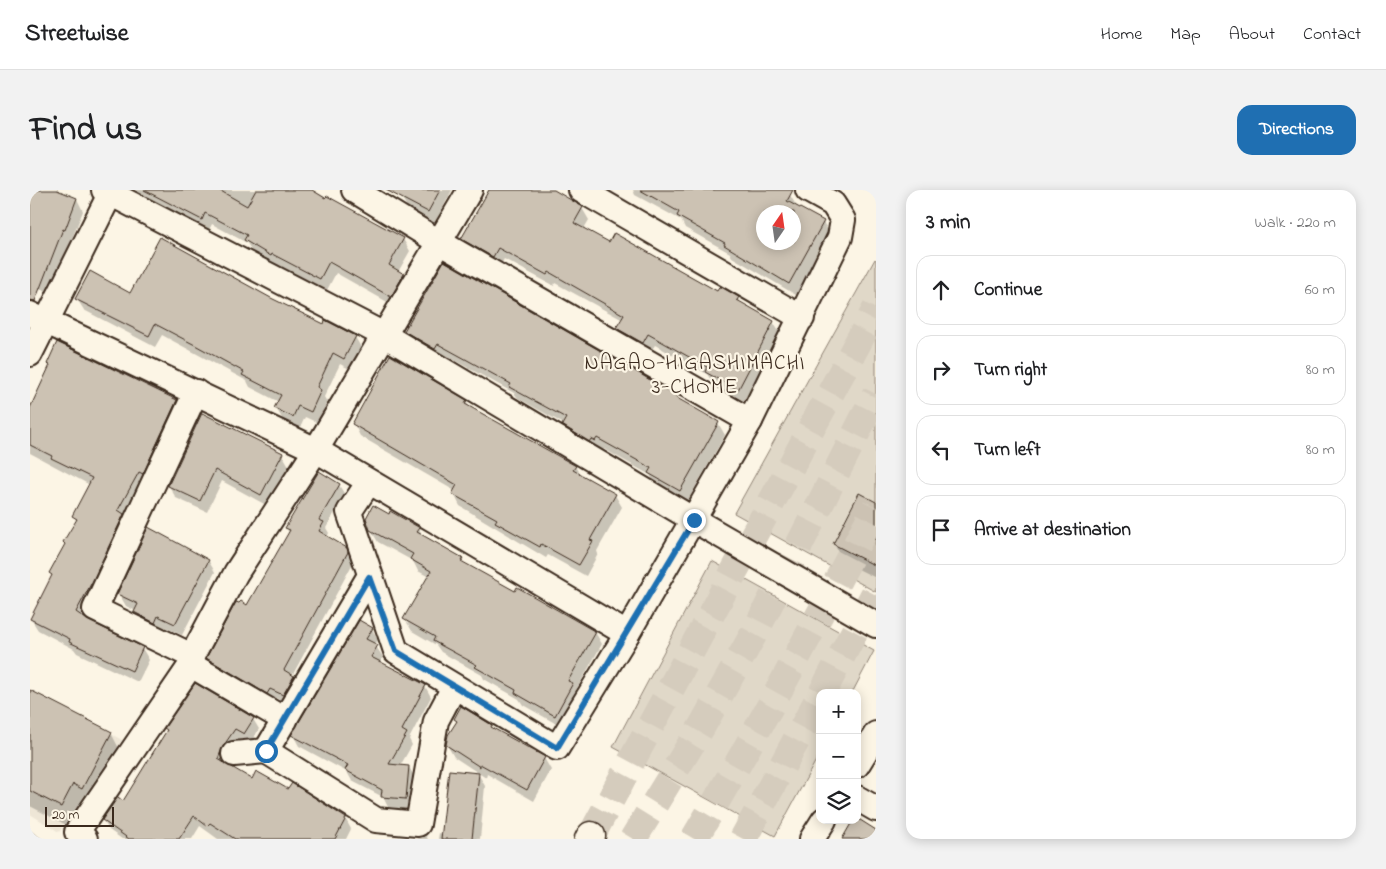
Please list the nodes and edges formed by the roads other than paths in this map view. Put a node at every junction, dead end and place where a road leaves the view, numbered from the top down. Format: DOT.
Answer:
graph roads {
  1 [pos="354,190"];
  2 [pos="470,190"];
  3 [pos="581,190"];
  4 [pos="808,190"];
  5 [pos="109,191"];
  6 [pos="439,242"];
  7 [pos="38,318"];
  8 [pos="802,318"];
  9 [pos="384,335"];
  10 [pos="30,354"];
  11 [pos="196,392"];
  12 [pos="750,421"];
  13 [pos="316,450"];
  14 [pos="369,482"];
  15 [pos="694,520"];
  16 [pos="369,577"];
  17 [pos="876,624"];
  18 [pos="627,634"];
  19 [pos="192,661"];
  20 [pos="454,687"];
  21 [pos="285,720"];
  22 [pos="876,734"];
  23 [pos="266,751"];
  24 [pos="234,754"];
  25 [pos="861,758"];
  26 [pos="861,800"];
  27 [pos="876,809"];
  28 [pos="821,824"];
  29 [pos="85,839"];
  30 [pos="812,839"];
  1 -- 6 [label="street"];
  2 -- 6 [label="street"];
  3 -- 8 [label="street"];
  4 -- 8 [label="street"];
  5 -- 7 [label="street"];
  5 -- 9 [label="street"];
  6 -- 9 [label="street"];
  6 -- 12 [label="street"];
  7 -- 10 [label="street"];
  7 -- 11 [label="street"];
  8 -- 12 [label="street"];
  9 -- 13 [label="street"];
  9 -- 15 [label="street"];
  11 -- 13 [label="street"];
  11 -- 19 [label="street"];
  12 -- 15 [label="street"];
  13 -- 14 [label="street"];
  13 -- 19 [label="street"];
  14 -- 16 [label="street"];
  14 -- 18 [label="street"];
  15 -- 17 [label="street"];
  15 -- 18 [label="street"];
  16 -- 20 [label="street"];
  16 -- 21 [label="street"];
  18 -- 20 [label="street"];
  19 -- 21 [label="street"];
  19 -- 29 [label="street"];
  20 -- 23 [label="street"];
  21 -- 23 [label="street"];
  22 -- 25 [label="street"];
  23 -- 24 [label="street"];
  26 -- 27 [label="street"];
  28 -- 30 [label="street"];
}
